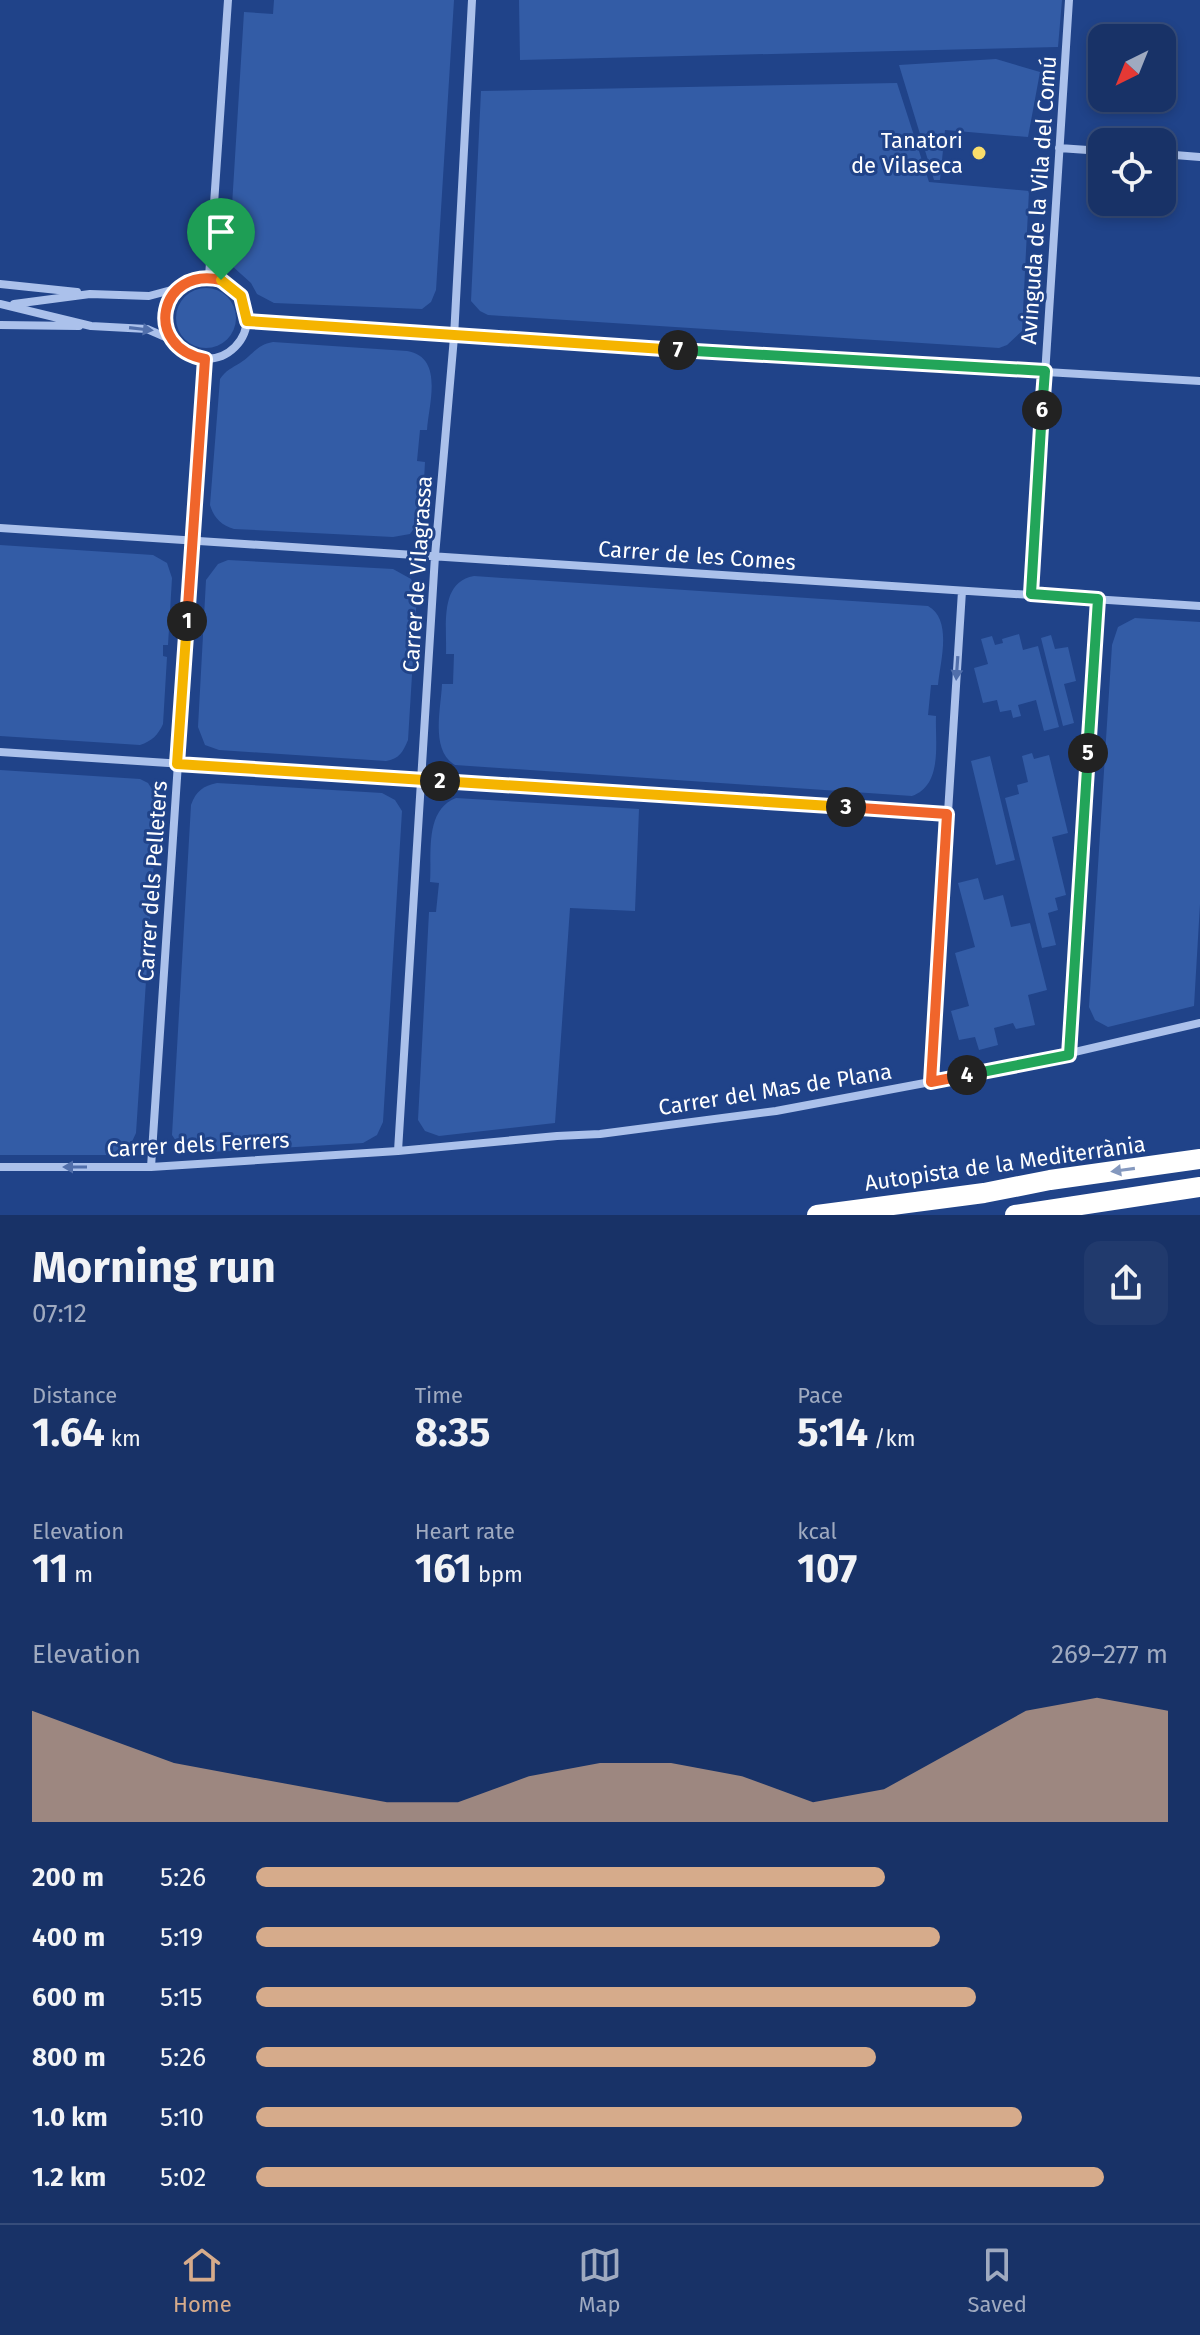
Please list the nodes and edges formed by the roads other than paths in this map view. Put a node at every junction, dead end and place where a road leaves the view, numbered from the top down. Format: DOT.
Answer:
graph roads {
  1 [pos="228,0"];
  2 [pos="472,0"];
  3 [pos="1069,0"];
  4 [pos="1059,148"];
  5 [pos="1088,150"];
  6 [pos="1176,155"];
  7 [pos="1200,157"];
  8 [pos="209,277"];
  9 [pos="0,284"];
  10 [pos="178,288"];
  11 [pos="90,294"];
  12 [pos="5,305"];
  13 [pos="247,321"];
  14 [pos="0,325"];
  15 [pos="91,326"];
  16 [pos="454,337"];
  17 [pos="171,339"];
  18 [pos="205,359"];
  19 [pos="1045,371"];
  20 [pos="1200,381"];
  21 [pos="0,528"];
  22 [pos="192,540"];
  23 [pos="435,556"];
  24 [pos="962,591"];
  25 [pos="1031,594"];
  26 [pos="1098,599"];
  27 [pos="1200,606"];
  28 [pos="0,752"];
  29 [pos="177,764"];
  30 [pos="421,780"];
  31 [pos="947,814"];
  32 [pos="1200,1023"];
  33 [pos="1069,1055"];
  34 [pos="931,1082"];
  35 [pos="398,1151"];
  36 [pos="1200,1159"];
  37 [pos="0,1167"];
  38 [pos="151,1167"];
  39 [pos="1200,1187"];
  40 [pos="817,1215"];
  41 [pos="1015,1215"];
  1 -- 8 [label="street"];
  2 -- 16 [label="street, Carrer de Vilagrassa"];
  3 -- 4 [label="street, Avinguda de la Vila del Comú"];
  4 -- 5 [label="street"];
  4 -- 19 [label="street, Avinguda de la Vila del Comú"];
  6 -- 7 [label="street"];
  8 -- 10 [label="street"];
  8 -- 13 [label="street"];
  9 -- 11 [label="street"];
  10 -- 11 [label="street"];
  10 -- 17 [label="street"];
  11 -- 12 [label="street"];
  12 -- 15 [label="street"];
  13 -- 16 [label="street"];
  13 -- 18 [label="street"];
  14 -- 15 [label="street"];
  15 -- 17 [label="street, one-way"];
  16 -- 19 [label="street"];
  16 -- 23 [label="street, Carrer de Vilagrassa"];
  17 -- 18 [label="street"];
  18 -- 22 [label="street, Carrer dels Pelleters"];
  19 -- 20 [label="street"];
  19 -- 25 [label="street, Avinguda de la Vila del Comú"];
  21 -- 22 [label="street, Carrer de les Comes"];
  22 -- 23 [label="street, Carrer de les Comes"];
  22 -- 29 [label="street, Carrer dels Pelleters"];
  23 -- 24 [label="street, Carrer de les Comes"];
  23 -- 30 [label="street, Carrer de Vilagrassa"];
  24 -- 25 [label="street, Carrer de les Comes"];
  24 -- 31 [label="street, one-way"];
  25 -- 26 [label="street, Carrer de les Comes"];
  26 -- 27 [label="street, Carrer de les Comes"];
  26 -- 33 [label="street"];
  28 -- 29 [label="street"];
  29 -- 30 [label="street"];
  29 -- 38 [label="street, Carrer dels Pelleters"];
  30 -- 31 [label="street"];
  30 -- 35 [label="street, Carrer de Vilagrassa"];
  31 -- 34 [label="street"];
  32 -- 33 [label="street, Carrer del Mas de Plana"];
  33 -- 34 [label="street, Carrer del Mas de Plana"];
  34 -- 35 [label="street, Carrer del Mas de Plana"];
  35 -- 38 [label="street, Carrer dels Ferrers"];
  36 -- 40 [label="highway, Autopista de la Mediterrània, one-way"];
  38 -- 37 [label="street, Carrer dels Ferrers, one-way"];
  39 -- 41 [label="highway"];
}
